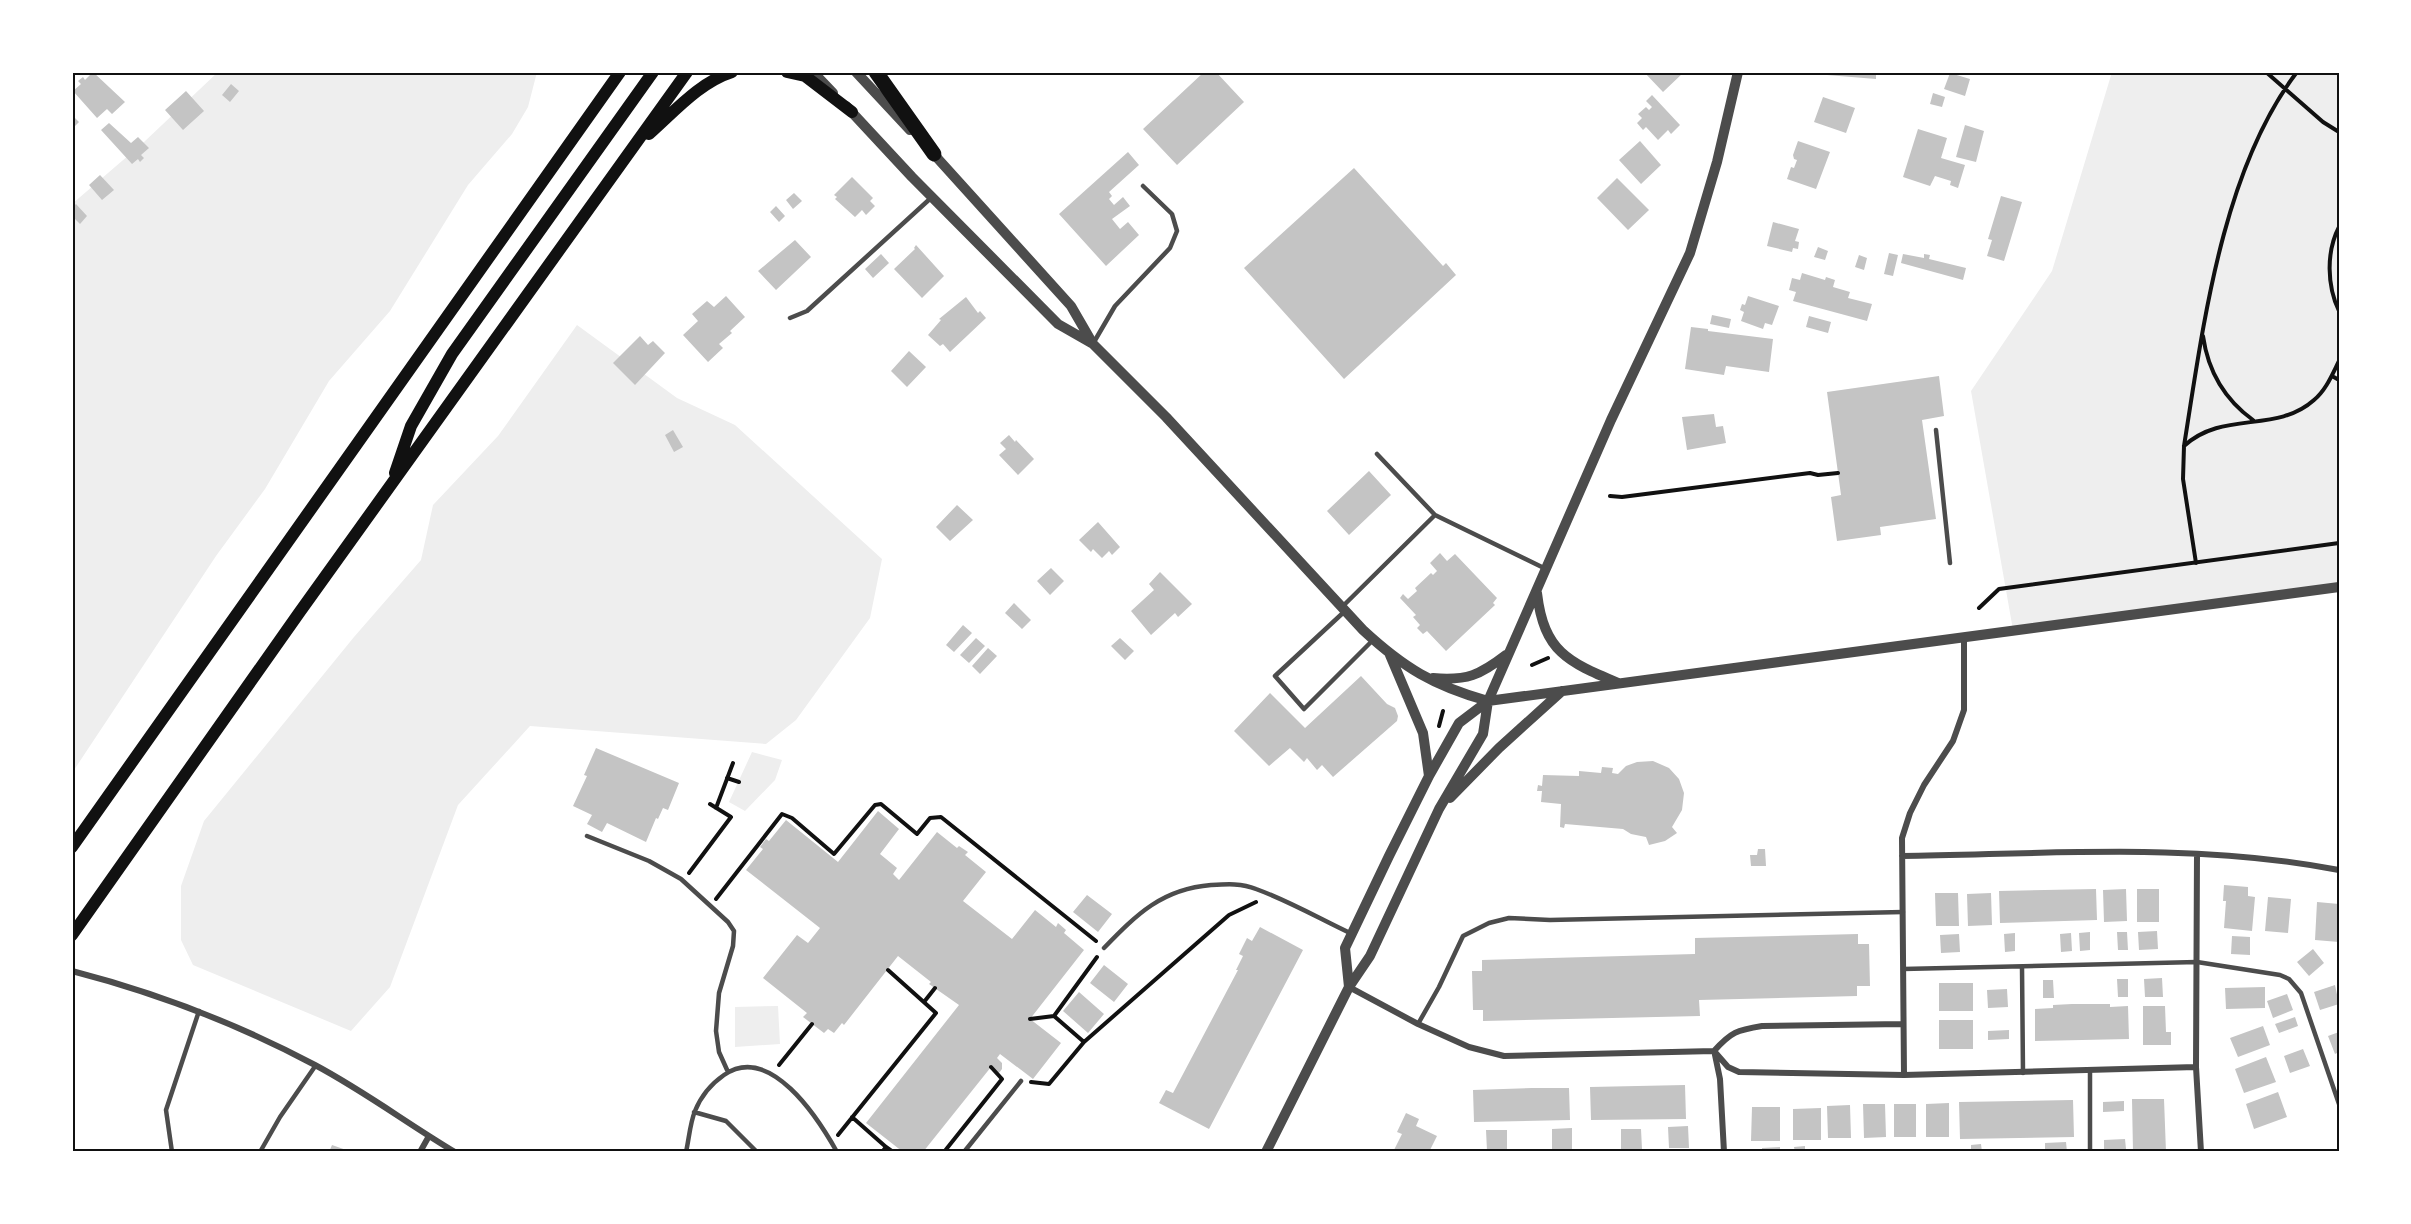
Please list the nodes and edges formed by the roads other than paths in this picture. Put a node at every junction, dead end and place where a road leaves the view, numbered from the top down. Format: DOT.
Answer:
graph roads {
  1 [pos="613,72"];
  2 [pos="620,72"];
  3 [pos="653,72"];
  4 [pos="687,72"];
  5 [pos="732,72"];
  6 [pos="787,72"];
  7 [pos="813,72"];
  8 [pos="856,72"];
  9 [pos="876,72"];
  10 [pos="1738,72"];
  11 [pos="593,108"];
  12 [pos="852,112"];
  13 [pos="633,149"];
  14 [pos="934,154"];
  15 [pos="1143,186"];
  16 [pos="932,197"];
  17 [pos="790,318"];
  18 [pos="1093,344"];
  19 [pos="1936,430"];
  20 [pos="1377,454"];
  21 [pos="391,485"];
  22 [pos="1435,515"];
  23 [pos="1950,564"];
  24 [pos="1546,569"];
  25 [pos="2339,587"];
  26 [pos="1537,591"];
  27 [pos="1344,609"];
  28 [pos="1964,636"];
  29 [pos="1374,640"];
  30 [pos="1509,653"];
  31 [pos="1390,655"];
  32 [pos="1424,677"];
  33 [pos="1618,683"];
  34 [pos="1562,691"];
  35 [pos="1488,701"];
  36 [pos="1429,776"];
  37 [pos="1439,809"];
  38 [pos="587,836"];
  39 [pos="72,847"];
  40 [pos="2197,854"];
  41 [pos="1902,856"];
  42 [pos="2339,870"];
  43 [pos="1903,912"];
  44 [pos="1352,934"];
  45 [pos="72,935"];
  46 [pos="1104,948"];
  47 [pos="2197,962"];
  48 [pos="2022,966"];
  49 [pos="1903,969"];
  50 [pos="72,971"];
  51 [pos="1349,987"];
  52 [pos="199,1011"];
  53 [pos="1418,1024"];
  54 [pos="1904,1024"];
  55 [pos="1714,1051"];
  56 [pos="316,1065"];
  57 [pos="2196,1067"];
  58 [pos="2090,1070"];
  59 [pos="728,1072"];
  60 [pos="2023,1073"];
  61 [pos="1904,1075"];
  62 [pos="1021,1082"];
  63 [pos="2339,1104"];
  64 [pos="694,1112"];
  65 [pos="429,1136"];
  66 [pos="171,1152"];
  67 [pos="260,1152"];
  68 [pos="420,1152"];
  69 [pos="455,1152"];
  70 [pos="686,1152"];
  71 [pos="757,1152"];
  72 [pos="837,1152"];
  73 [pos="964,1152"];
  74 [pos="1266,1152"];
  75 [pos="1725,1152"];
  76 [pos="2090,1152"];
  77 [pos="2201,1152"];
  1 -- 11 [label="main road"];
  2 -- 11 [label="main road"];
  3 -- 21 [label="main road"];
  4 -- 13 [label="main road"];
  5 -- 13 [label="main road"];
  6 -- 12 [label="main road"];
  7 -- 12 [label="street"];
  8 -- 14 [label="street"];
  9 -- 14 [label="highway"];
  10 -- 24 [label="street"];
  11 -- 39 [label="main road"];
  12 -- 16 [label="street"];
  13 -- 21 [label="main road"];
  14 -- 18 [label="street"];
  15 -- 18 [label="lane"];
  16 -- 17 [label="lane"];
  16 -- 18 [label="street"];
  18 -- 27 [label="street"];
  19 -- 23 [label="lane"];
  20 -- 22 [label="lane"];
  21 -- 45 [label="main road"];
  22 -- 24 [label="lane"];
  22 -- 27 [label="lane"];
  24 -- 26 [label="street"];
  25 -- 28 [label="street"];
  26 -- 30 [label="street"];
  26 -- 33 [label="street"];
  27 -- 29 [label="street"];
  27 -- 29 [label="lane"];
  28 -- 33 [label="street"];
  28 -- 41 [label="street"];
  29 -- 31 [label="street"];
  30 -- 32 [label="street"];
  30 -- 35 [label="street"];
  31 -- 32 [label="street"];
  31 -- 36 [label="street"];
  32 -- 35 [label="street"];
  33 -- 34 [label="street"];
  34 -- 35 [label="street"];
  34 -- 37 [label="street"];
  35 -- 36 [label="street"];
  35 -- 37 [label="street"];
  36 -- 44 [label="street"];
  37 -- 51 [label="street"];
  38 -- 59 [label="lane"];
  40 -- 41 [label="street"];
  40 -- 42 [label="street"];
  40 -- 47 [label="street"];
  41 -- 43 [label="street"];
  43 -- 49 [label="street"];
  43 -- 53 [label="lane"];
  44 -- 46 [label="lane"];
  44 -- 51 [label="street"];
  47 -- 48 [label="lane"];
  47 -- 57 [label="street"];
  47 -- 63 [label="lane"];
  48 -- 49 [label="lane"];
  48 -- 60 [label="lane"];
  49 -- 54 [label="street"];
  50 -- 52 [label="street"];
  51 -- 53 [label="street"];
  51 -- 74 [label="street"];
  52 -- 56 [label="street"];
  52 -- 66 [label="lane"];
  53 -- 55 [label="street"];
  54 -- 55 [label="street"];
  54 -- 61 [label="street"];
  55 -- 61 [label="street"];
  55 -- 75 [label="street"];
  56 -- 65 [label="street"];
  56 -- 67 [label="lane"];
  57 -- 58 [label="street"];
  57 -- 77 [label="street"];
  58 -- 60 [label="street"];
  58 -- 76 [label="lane"];
  59 -- 64 [label="lane"];
  59 -- 72 [label="lane"];
  60 -- 61 [label="street"];
  62 -- 73 [label="lane"];
  64 -- 70 [label="lane"];
  64 -- 71 [label="lane"];
  65 -- 68 [label="street"];
  65 -- 69 [label="street"];
}
